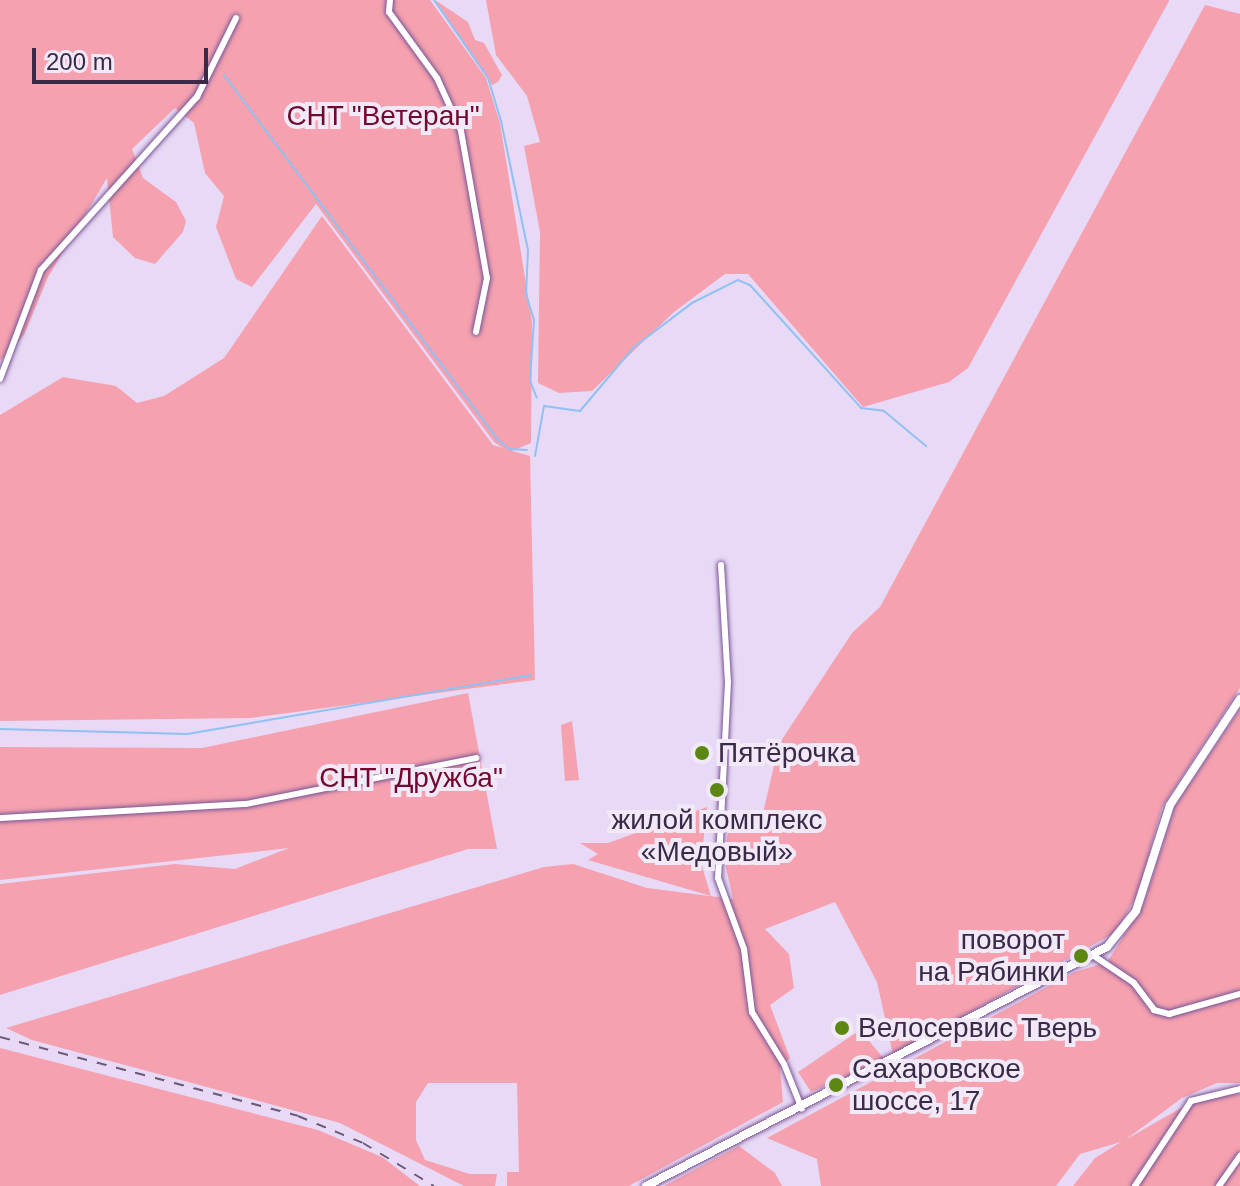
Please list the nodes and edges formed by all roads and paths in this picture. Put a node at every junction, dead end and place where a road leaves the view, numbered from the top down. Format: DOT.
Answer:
graph roads {
  1 [pos="390,0"];
  2 [pos="236,18"];
  3 [pos="476,332"];
  4 [pos="0,379"];
  5 [pos="721,565"];
  6 [pos="1240,699"];
  7 [pos="476,758"];
  8 [pos="0,818"];
  9 [pos="1094,956"];
  10 [pos="1240,994"];
  11 [pos="1240,1089"];
  12 [pos="802,1109"];
  13 [pos="1240,1156"];
  14 [pos="646,1186"];
  15 [pos="1135,1186"];
  16 [pos="1219,1186"];
  1 -- 3 [label="street"];
  2 -- 4 [label="street"];
  5 -- 12 [label="street"];
  6 -- 9 [label="main road"];
  7 -- 8 [label="street"];
  9 -- 10 [label="street"];
  9 -- 12 [label="main road"];
  11 -- 15 [label="street"];
  12 -- 14 [label="main road"];
  13 -- 16 [label="street"];
}
